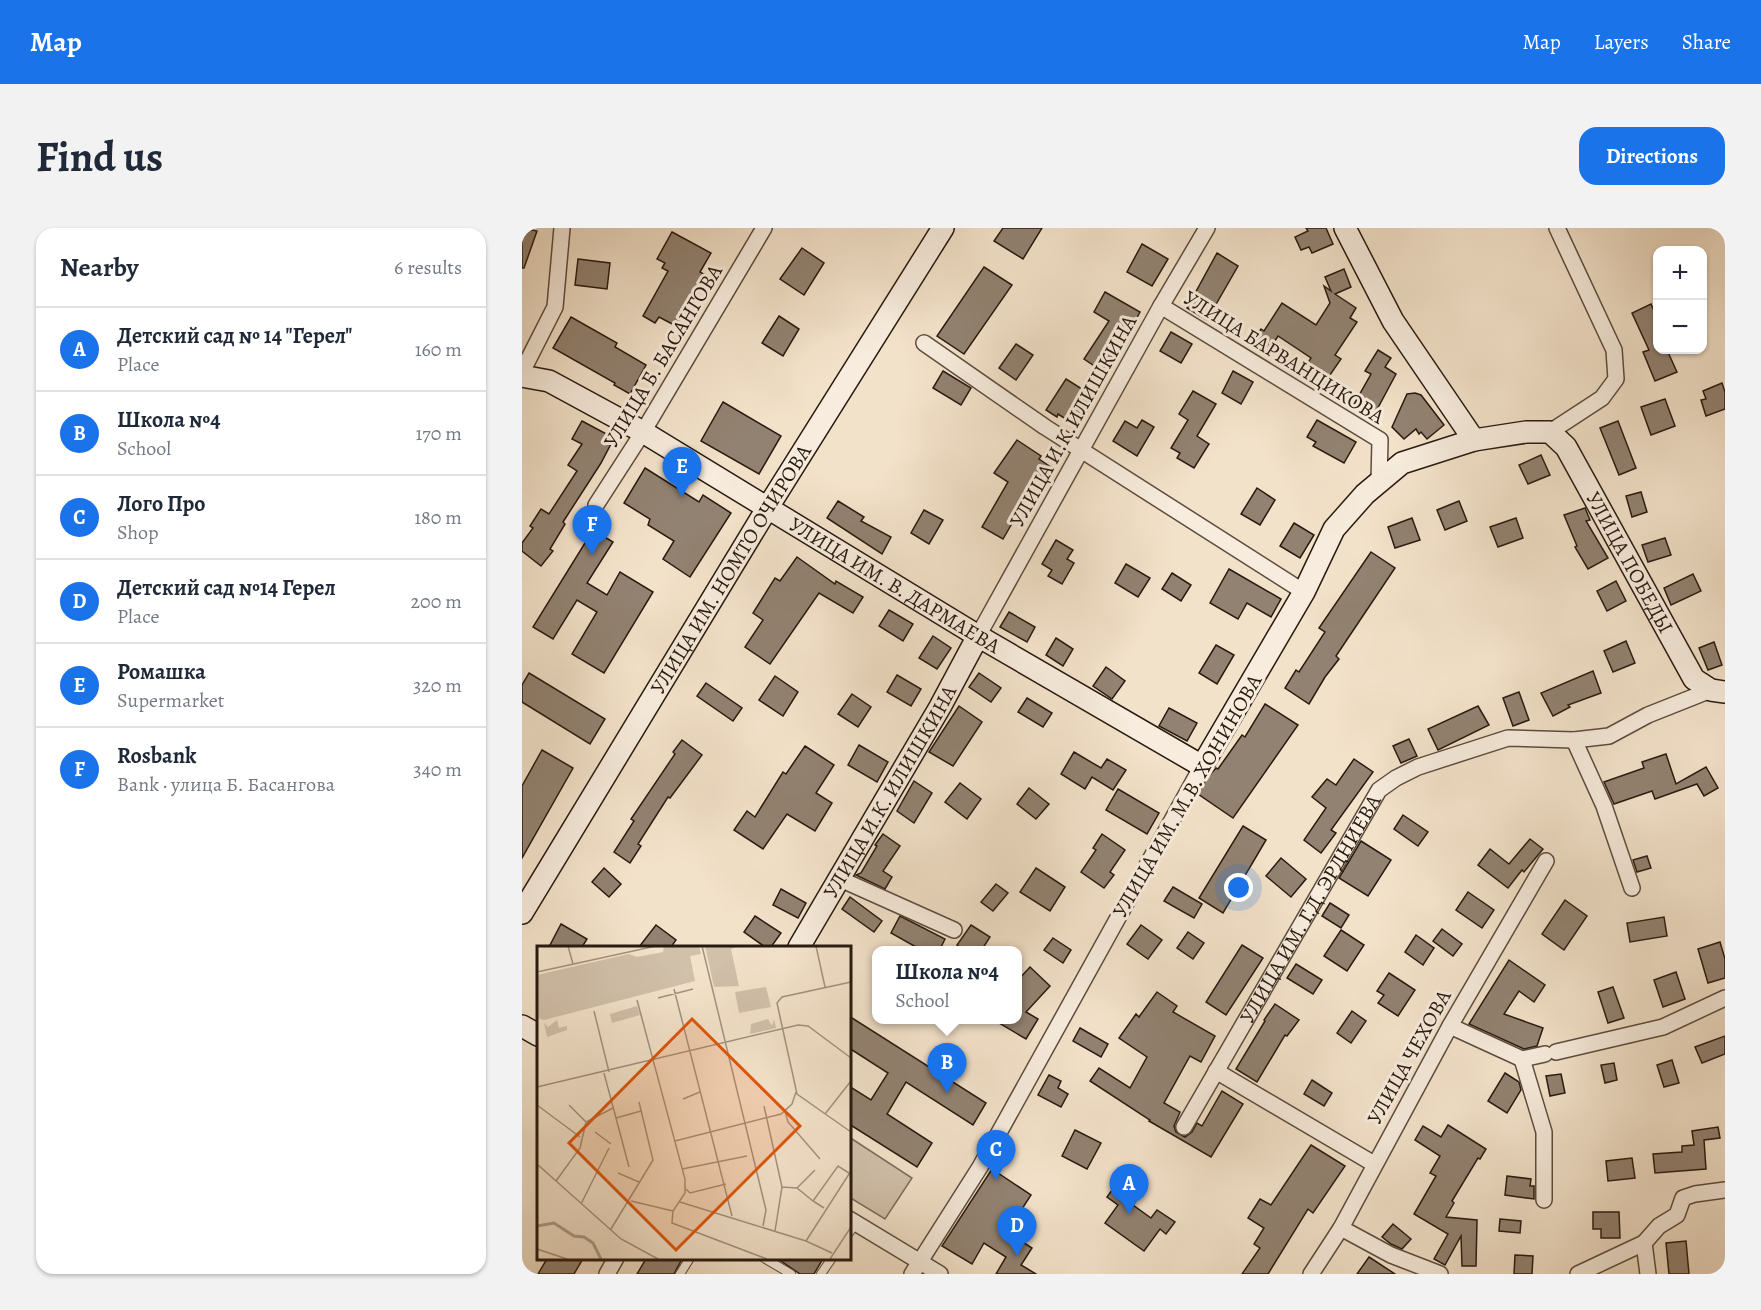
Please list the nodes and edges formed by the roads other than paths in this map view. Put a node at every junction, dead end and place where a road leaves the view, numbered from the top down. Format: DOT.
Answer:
graph roads {
  1 [pos="562,228"];
  2 [pos="764,228"];
  3 [pos="944,228"];
  4 [pos="1207,228"];
  5 [pos="1345,228"];
  6 [pos="1557,228"];
  7 [pos="1161,306"];
  8 [pos="924,343"];
  9 [pos="522,374"];
  10 [pos="643,432"];
  11 [pos="1550,432"];
  12 [pos="1474,440"];
  13 [pos="1081,449"];
  14 [pos="1379,482"];
  15 [pos="596,505"];
  16 [pos="768,507"];
  17 [pos="1304,592"];
  18 [pos="978,636"];
  19 [pos="1718,691"];
  20 [pos="1574,740"];
  21 [pos="1202,766"];
  22 [pos="1546,861"];
  23 [pos="840,879"];
  24 [pos="1632,888"];
  25 [pos="522,913"];
  26 [pos="954,930"];
  27 [pos="800,946"];
  28 [pos="1725,998"];
  29 [pos="522,1026"];
  30 [pos="1450,1026"];
  31 [pos="537,1034"];
  32 [pos="1522,1059"];
  33 [pos="1216,1071"];
  34 [pos="1184,1127"];
  35 [pos="1374,1164"];
  36 [pos="1725,1190"];
  37 [pos="1544,1200"];
  38 [pos="851,1225"];
  39 [pos="1341,1227"];
  40 [pos="1644,1243"];
  41 [pos="615,1259"];
  42 [pos="689,1259"];
  43 [pos="767,1259"];
  44 [pos="831,1259"];
  45 [pos="915,1268"];
  46 [pos="607,1274"];
  47 [pos="681,1274"];
  48 [pos="791,1274"];
  49 [pos="821,1274"];
  50 [pos="940,1274"];
  51 [pos="1311,1274"];
  52 [pos="1440,1274"];
  53 [pos="1578,1274"];
  54 [pos="1648,1274"];
  1 -- 9 [label="street"];
  2 -- 10 [label="street, УЛИЦА Б. БАСАНГОВА"];
  3 -- 16 [label="street, УЛИЦА ИМ. НОМТО ОЧИРОВА"];
  4 -- 7 [label="street, УЛИЦА И.К.ИЛИШКИНА"];
  5 -- 12 [label="street"];
  6 -- 11 [label="street"];
  7 -- 13 [label="street, УЛИЦА И.К.ИЛИШКИНА"];
  7 -- 14 [label="street, УЛИЦА БАРВАНЦИКОВА"];
  8 -- 13 [label="street"];
  9 -- 10 [label="street, УЛИЦА ИМ. В. ДАРМАЕВА"];
  10 -- 15 [label="street, УЛИЦА Б. БАСАНГОВА"];
  10 -- 16 [label="street, УЛИЦА ИМ. В. ДАРМАЕВА"];
  11 -- 12 [label="street, УЛИЦА ИМ. М.В. ХОНИНОВА"];
  11 -- 19 [label="street, УЛИЦА ПОБЕДЫ"];
  12 -- 14 [label="street, УЛИЦА ИМ. М.В. ХОНИНОВА"];
  13 -- 17 [label="street"];
  13 -- 18 [label="street, УЛИЦА И.К.ИЛИШКИНА"];
  14 -- 17 [label="street, УЛИЦА ИМ. М.В. ХОНИНОВА"];
  16 -- 18 [label="street, УЛИЦА ИМ. В. ДАРМАЕВА"];
  16 -- 25 [label="street, УЛИЦА ИМ. НОМТО ОЧИРОВА"];
  17 -- 21 [label="street, УЛИЦА ИМ. М.В. ХОНИНОВА"];
  18 -- 21 [label="street, УЛИЦА ИМ. В. ДАРМАЕВА"];
  18 -- 23 [label="street, УЛИЦА И.К. ИЛИШКИНА"];
  19 -- 20 [label="street, УЛИЦА ИМ. Г.Д. ЭРДНИЕВА"];
  20 -- 24 [label="street"];
  20 -- 33 [label="street, УЛИЦА ИМ. Г.Д. ЭРДНИЕВА"];
  21 -- 45 [label="street, УЛИЦА ИМ. М.В. ХОНИНОВА"];
  22 -- 30 [label="street, УЛИЦА ЧЕХОВА"];
  23 -- 26 [label="street"];
  23 -- 27 [label="street, УЛИЦА И.К. ИЛИШКИНА"];
  28 -- 32 [label="street"];
  29 -- 31 [label="street"];
  30 -- 32 [label="street"];
  30 -- 35 [label="street, УЛИЦА ЧЕХОВА"];
  32 -- 37 [label="street"];
  33 -- 34 [label="street, УЛИЦА ИМ. Г.Д. ЭРДНИЕВА"];
  33 -- 35 [label="street"];
  35 -- 39 [label="street, УЛИЦА ЧЕХОВА"];
  36 -- 40 [label="street"];
  38 -- 45 [label="street"];
  39 -- 51 [label="street, УЛИЦА ЧЕХОВА"];
  39 -- 52 [label="street"];
  40 -- 53 [label="street"];
  40 -- 54 [label="street"];
  41 -- 46 [label="street"];
  42 -- 47 [label="lane"];
  43 -- 48 [label="lane"];
  44 -- 49 [label="lane"];
  45 -- 50 [label="street"];
}
